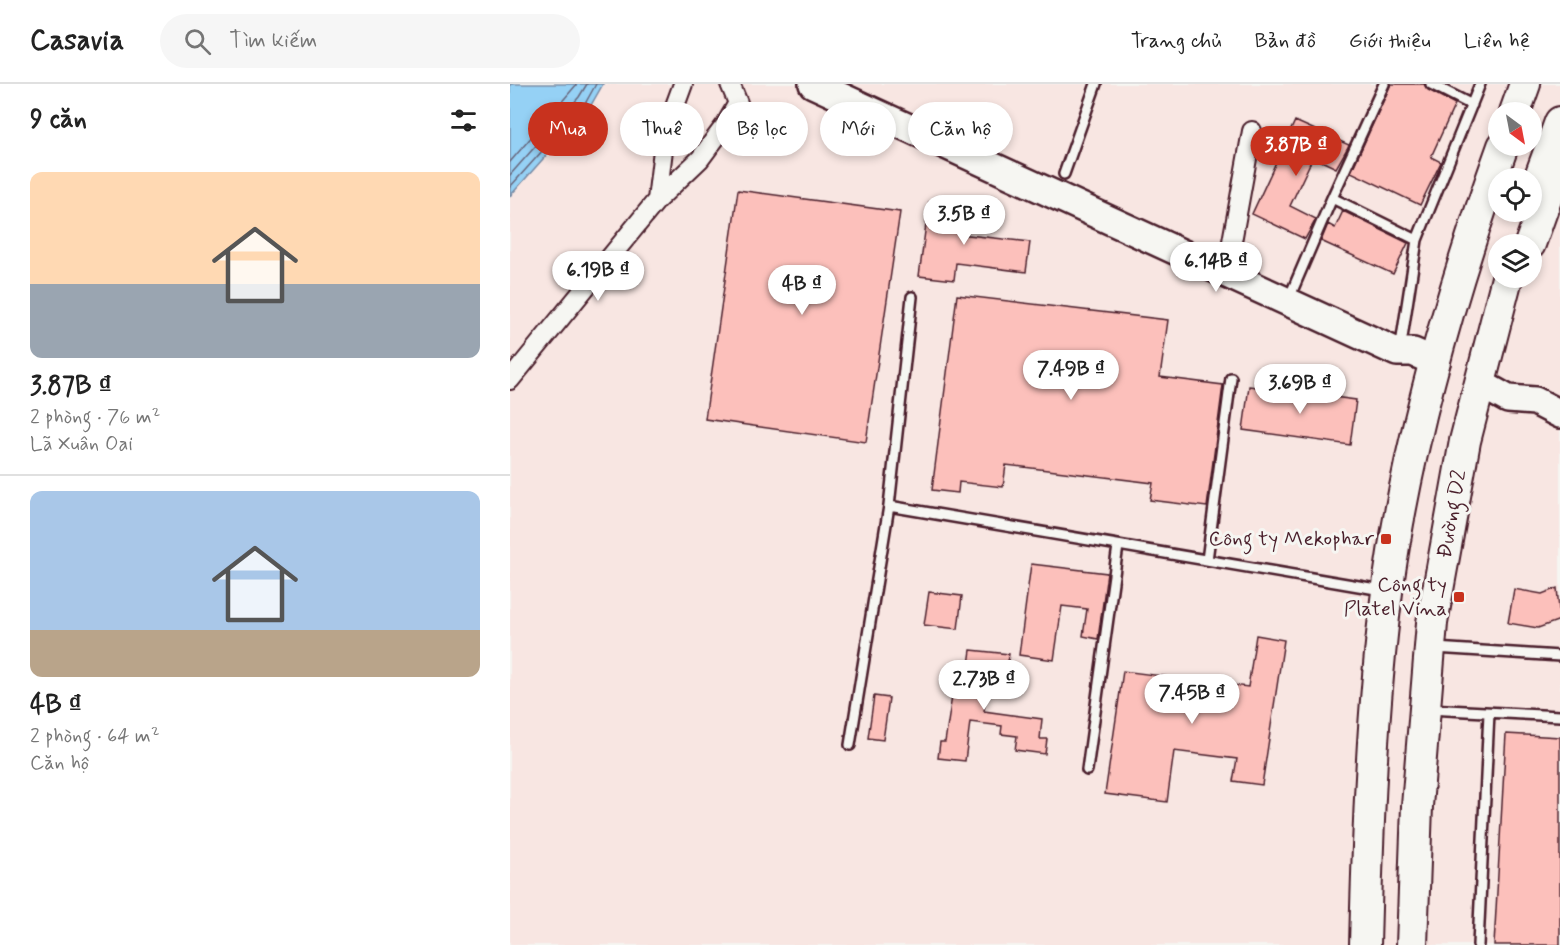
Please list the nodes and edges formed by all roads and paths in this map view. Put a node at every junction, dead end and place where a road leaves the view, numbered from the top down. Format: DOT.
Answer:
graph roads {
  1 [pos="683,84"];
  2 [pos="730,84"];
  3 [pos="813,84"];
  4 [pos="1096,84"];
  5 [pos="1384,84"];
  6 [pos="1431,84"];
  7 [pos="1480,84"];
  8 [pos="1513,84"];
  9 [pos="1525,84"];
  10 [pos="1507,102"];
  11 [pos="1519,102"];
  12 [pos="1472,105"];
  13 [pos="1560,122"];
  14 [pos="1252,131"];
  15 [pos="1488,156"];
  16 [pos="1500,156"];
  17 [pos="1560,160"];
  18 [pos="1542,172"];
  19 [pos="1064,174"];
  20 [pos="1332,198"];
  21 [pos="657,200"];
  22 [pos="1534,234"];
  23 [pos="1417,240"];
  24 [pos="1229,258"];
  25 [pos="1504,288"];
  26 [pos="1515,288"];
  27 [pos="1293,289"];
  28 [pos="912,297"];
  29 [pos="1445,322"];
  30 [pos="1402,338"];
  31 [pos="1490,338"];
  32 [pos="1436,362"];
  33 [pos="1230,378"];
  34 [pos="510,380"];
  35 [pos="1480,384"];
  36 [pos="1560,414"];
  37 [pos="889,506"];
  38 [pos="1118,546"];
  39 [pos="1207,560"];
  40 [pos="1388,591"];
  41 [pos="1384,624"];
  42 [pos="1429,648"];
  43 [pos="1560,656"];
  44 [pos="1489,713"];
  45 [pos="1560,716"];
  46 [pos="1425,719"];
  47 [pos="850,745"];
  48 [pos="1087,770"];
  49 [pos="1351,945"];
  50 [pos="1365,945"];
  51 [pos="1412,945"];
  52 [pos="1424,945"];
  53 [pos="1478,945"];
  1 -- 21 [label="street"];
  2 -- 21 [label="street"];
  3 -- 32 [label="main road"];
  4 -- 19 [label="lane"];
  5 -- 20 [label="lane"];
  6 -- 12 [label="lane"];
  7 -- 12 [label="lane"];
  8 -- 10 [label="main road"];
  9 -- 11 [label="main road"];
  12 -- 23 [label="lane"];
  13 -- 18 [label="main road"];
  14 -- 24 [label="street"];
  15 -- 29 [label="main road"];
  16 -- 29 [label="main road"];
  17 -- 22 [label="main road"];
  20 -- 23 [label="lane"];
  20 -- 27 [label="lane"];
  21 -- 34 [label="street"];
  23 -- 30 [label="lane"];
  25 -- 31 [label="main road, Đường D2"];
  26 -- 31 [label="main road, Đường D2"];
  28 -- 37 [label="lane"];
  29 -- 32 [label="main road"];
  31 -- 35 [label="main road, Đường D2"];
  32 -- 35 [label="main road"];
  32 -- 40 [label="main road"];
  33 -- 39 [label="lane"];
  35 -- 36 [label="main road"];
  35 -- 42 [label="main road, Đường D2"];
  37 -- 38 [label="lane"];
  37 -- 47 [label="lane"];
  38 -- 39 [label="lane"];
  38 -- 48 [label="lane"];
  39 -- 40 [label="lane"];
  40 -- 41 [label="main road"];
  41 -- 49 [label="main road"];
  41 -- 50 [label="main road"];
  42 -- 43 [label="lane"];
  42 -- 46 [label="main road, Đường D2"];
  44 -- 45 [label="lane"];
  44 -- 46 [label="lane"];
  44 -- 53 [label="lane"];
  46 -- 51 [label="main road, Đường D2"];
  46 -- 52 [label="main road, Đường D2"];
}
